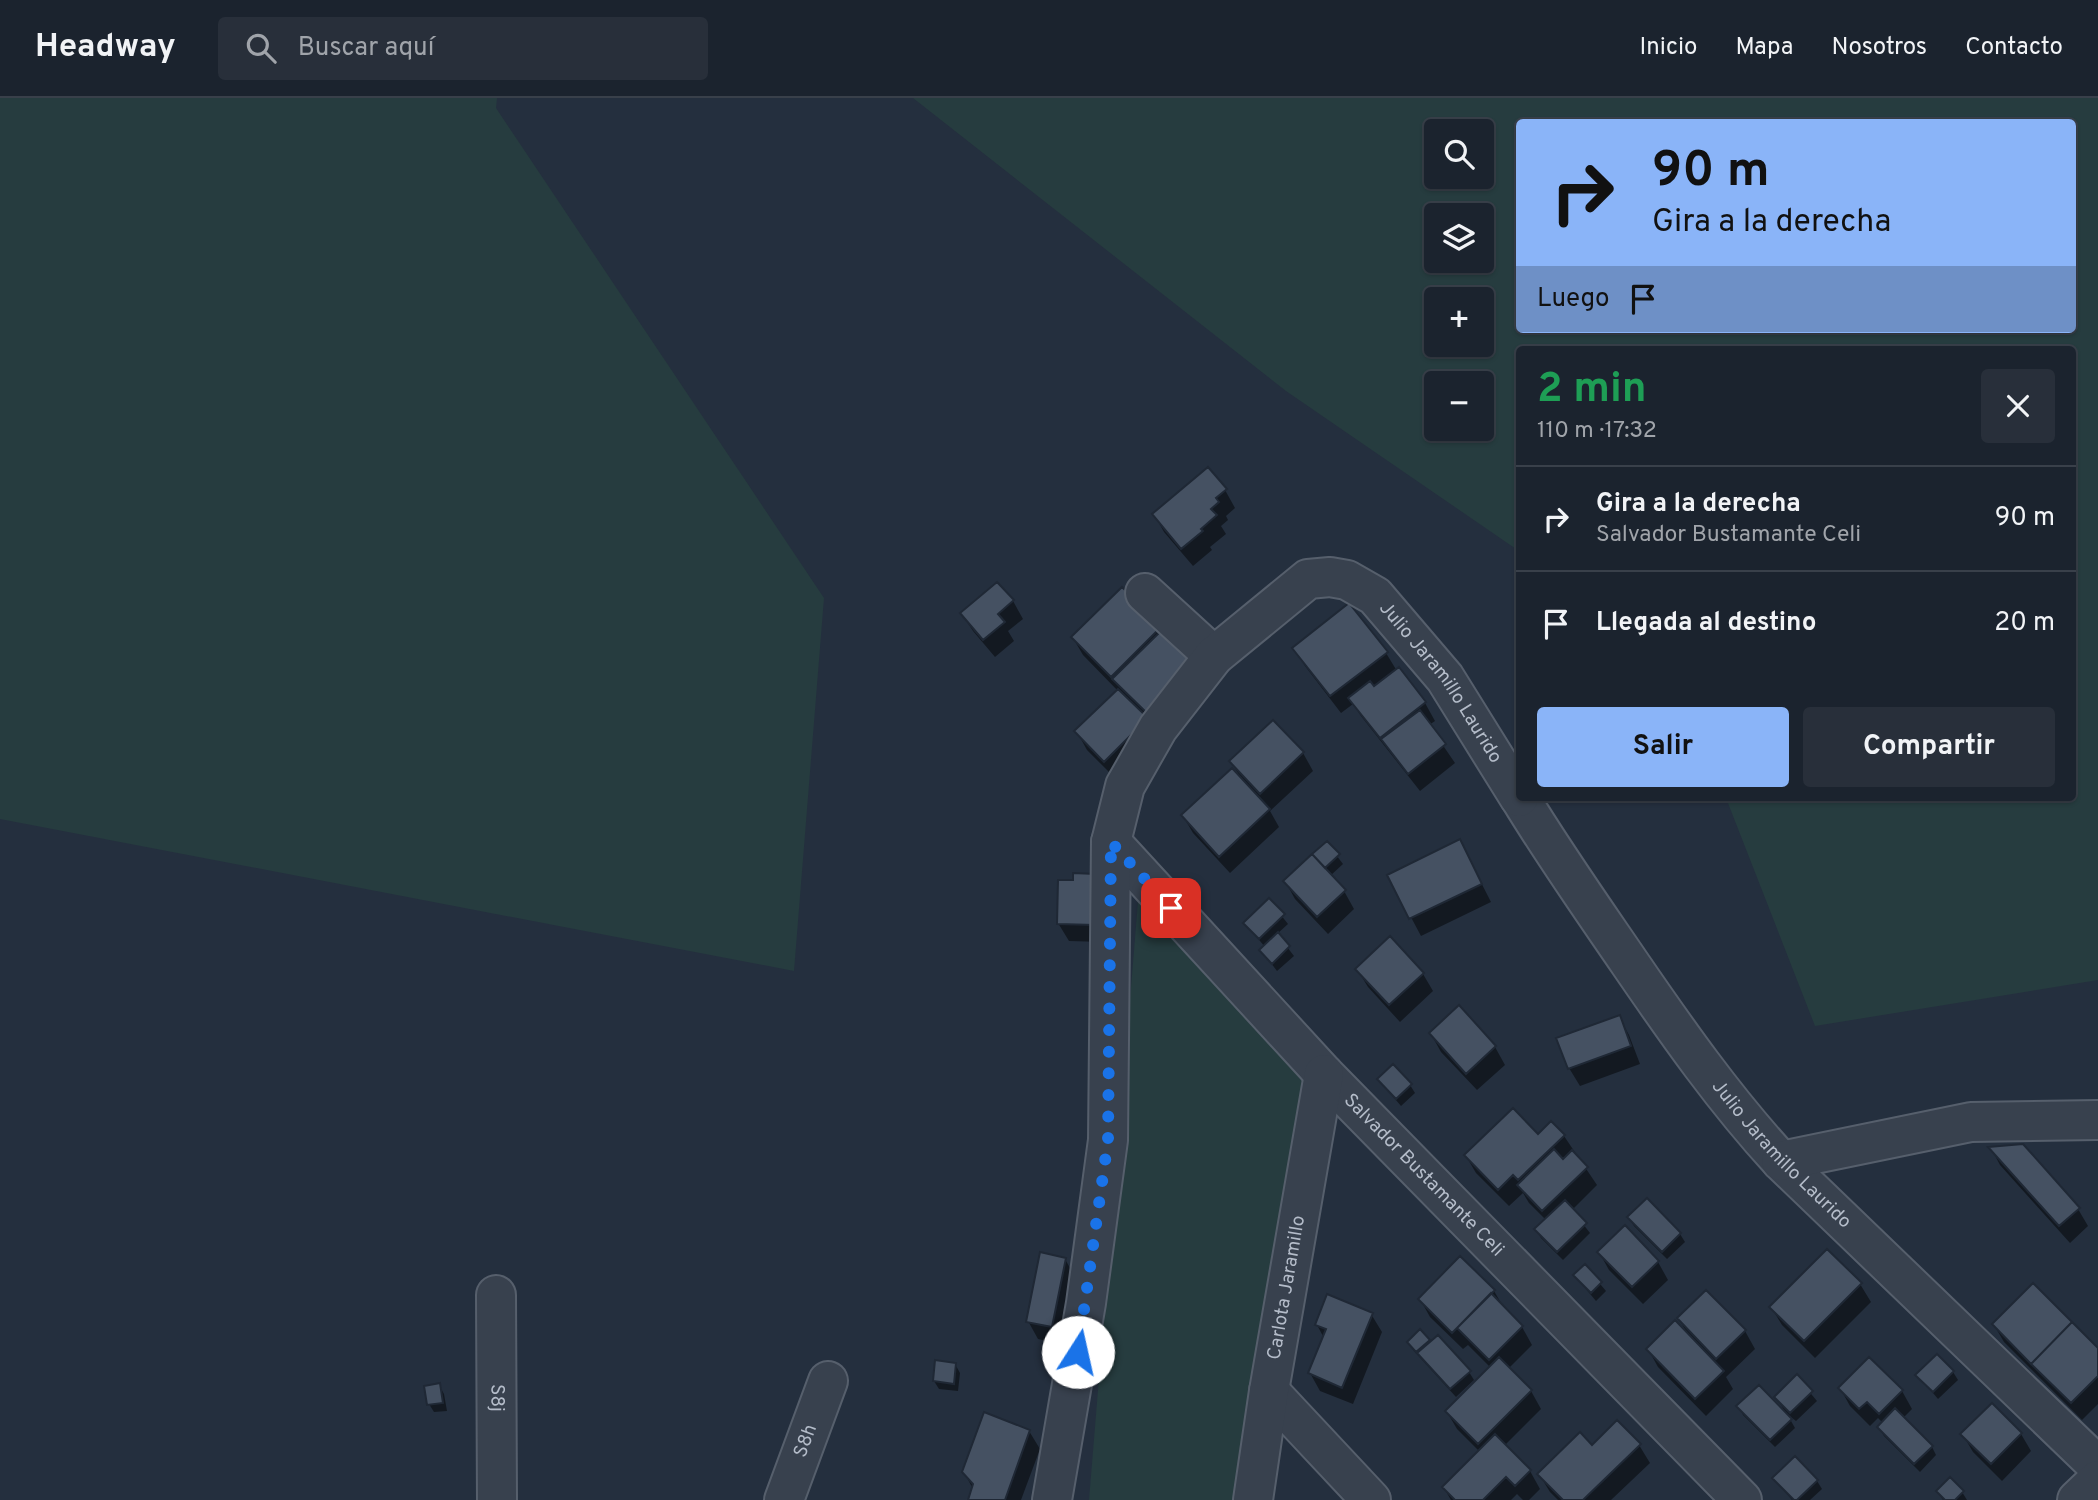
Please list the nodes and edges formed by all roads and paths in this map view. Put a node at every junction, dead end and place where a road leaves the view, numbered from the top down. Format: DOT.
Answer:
graph roads {
  1 [pos="1145,593"];
  2 [pos="1214,656"];
  3 [pos="1516,793"];
  4 [pos="1521,801"];
  5 [pos="1111,842"];
  6 [pos="1324,1074"];
  7 [pos="2098,1120"];
  8 [pos="1781,1161"];
  9 [pos="496,1295"];
  10 [pos="828,1381"];
  11 [pos="1269,1391"];
  12 [pos="2098,1466"];
  13 [pos="2098,1480"];
  14 [pos="497,1500"];
  15 [pos="784,1500"];
  16 [pos="1052,1500"];
  17 [pos="1253,1500"];
  18 [pos="1371,1500"];
  19 [pos="1742,1500"];
  20 [pos="2077,1500"];
  1 -- 2 [label="street"];
  2 -- 3 [label="street, Julio Jaramillo Laurido"];
  2 -- 5 [label="street"];
  4 -- 8 [label="street, Julio Jaramillo Laurido"];
  5 -- 6 [label="street, Salvador Bustamante Celi"];
  5 -- 16 [label="street"];
  6 -- 11 [label="street, Carlota Jaramillo"];
  6 -- 19 [label="street, Salvador Bustamante Celi"];
  7 -- 8 [label="street"];
  8 -- 12 [label="street, Julio Jaramillo Laurido"];
  9 -- 14 [label="street, S8j"];
  10 -- 15 [label="street, S8h"];
  11 -- 17 [label="street, Carlota Jaramillo"];
  11 -- 18 [label="street"];
  13 -- 20 [label="street"];
}
